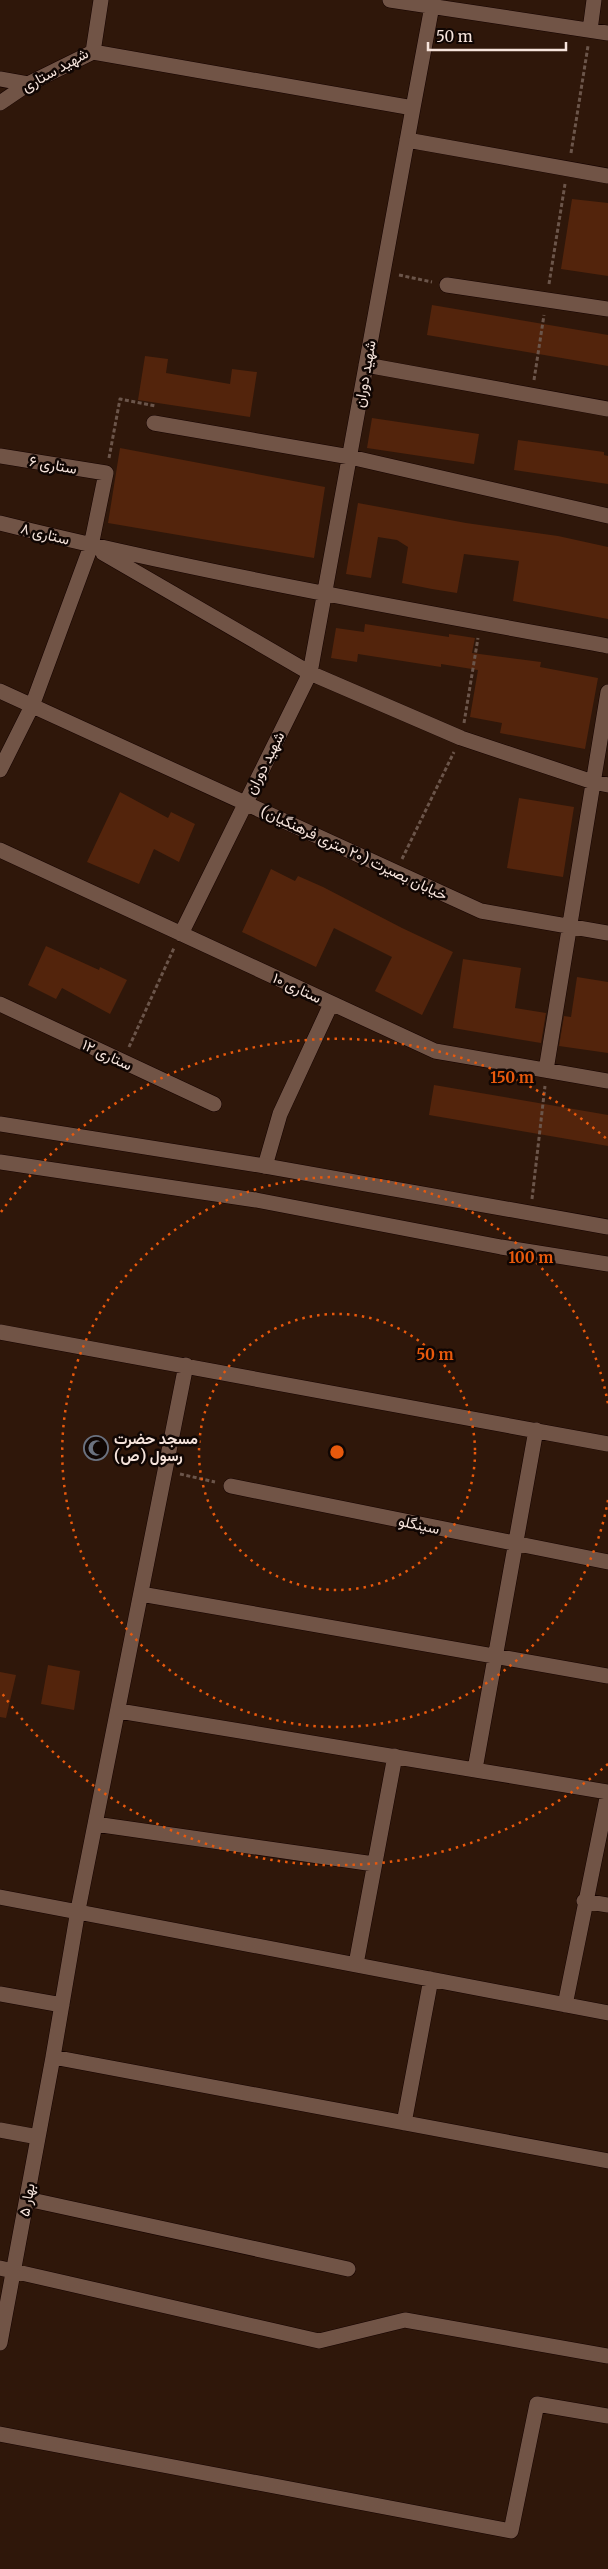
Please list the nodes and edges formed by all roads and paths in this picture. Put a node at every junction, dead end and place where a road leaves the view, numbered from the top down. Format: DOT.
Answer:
graph roads {
  1 [pos="101,0"];
  2 [pos="390,0"];
  3 [pos="594,0"];
  4 [pos="432,6"];
  5 [pos="590,30"];
  6 [pos="608,33"];
  7 [pos="93,52"];
  8 [pos="0,79"];
  9 [pos="28,84"];
  10 [pos="0,103"];
  11 [pos="413,108"];
  12 [pos="407,140"];
  13 [pos="568,169"];
  14 [pos="608,176"];
  15 [pos="383,272"];
  16 [pos="447,285"];
  17 [pos="546,300"];
  18 [pos="608,309"];
  19 [pos="366,365"];
  20 [pos="531,395"];
  21 [pos="608,409"];
  22 [pos="154,423"];
  23 [pos="0,456"];
  24 [pos="350,457"];
  25 [pos="106,474"];
  26 [pos="608,516"];
  27 [pos="0,523"];
  28 [pos="90,546"];
  29 [pos="325,594"];
  30 [pos="481,623"];
  31 [pos="608,646"];
  32 [pos="310,673"];
  33 [pos="0,691"];
  34 [pos="608,692"];
  35 [pos="32,706"];
  36 [pos="461,738"];
  37 [pos="0,770"];
  38 [pos="601,783"];
  39 [pos="245,803"];
  40 [pos="0,850"];
  41 [pos="395,872"];
  42 [pos="570,926"];
  43 [pos="608,932"];
  44 [pos="181,934"];
  45 [pos="0,1004"];
  46 [pos="331,1004"];
  47 [pos="122,1062"];
  48 [pos="546,1070"];
  49 [pos="608,1081"];
  50 [pos="214,1104"];
  51 [pos="0,1124"];
  52 [pos="0,1162"];
  53 [pos="265,1166"];
  54 [pos="530,1214"];
  55 [pos="608,1227"];
  56 [pos="608,1264"];
  57 [pos="0,1332"];
  58 [pos="186,1365"];
  59 [pos="536,1430"];
  60 [pos="608,1444"];
  61 [pos="166,1471"];
  62 [pos="231,1486"];
  63 [pos="515,1545"];
  64 [pos="608,1562"];
  65 [pos="141,1594"];
  66 [pos="494,1656"];
  67 [pos="608,1676"];
  68 [pos="119,1711"];
  69 [pos="395,1756"];
  70 [pos="475,1768"];
  71 [pos="608,1792"];
  72 [pos="95,1824"];
  73 [pos="374,1864"];
  74 [pos="0,1897"];
  75 [pos="584,1900"];
  76 [pos="608,1906"];
  77 [pos="78,1910"];
  78 [pos="356,1964"];
  79 [pos="431,1979"];
  80 [pos="0,1994"];
  81 [pos="62,2005"];
  82 [pos="565,2005"];
  83 [pos="608,2013"];
  84 [pos="53,2057"];
  85 [pos="404,2123"];
  86 [pos="0,2130"];
  87 [pos="38,2138"];
  88 [pos="608,2161"];
  89 [pos="27,2199"];
  90 [pos="348,2269"];
  91 [pos="7,2270"];
  92 [pos="0,2343"];
  93 [pos="608,2356"];
  94 [pos="608,2416"];
  95 [pos="0,2434"];
  1 -- 7 [label="street, شهید ستاری"];
  2 -- 4 [label="street"];
  3 -- 5 [label="street"];
  4 -- 5 [label="street"];
  4 -- 11 [label="street, شهید دوران"];
  5 -- 6 [label="street"];
  5 -- 13 [label="path"];
  7 -- 9 [label="street, شهید ستاری"];
  7 -- 11 [label="street"];
  8 -- 9 [label="street"];
  9 -- 10 [label="street, شهید ستاری"];
  11 -- 12 [label="street, شهید دوران"];
  12 -- 13 [label="street"];
  12 -- 15 [label="street, شهید دوران"];
  13 -- 14 [label="street"];
  13 -- 17 [label="path"];
  15 -- 16 [label="path"];
  15 -- 19 [label="street, شهید دوران"];
  16 -- 17 [label="street"];
  17 -- 18 [label="street"];
  17 -- 20 [label="path"];
  19 -- 20 [label="street"];
  19 -- 24 [label="street, شهید دوران"];
  20 -- 21 [label="street"];
  22 -- 24 [label="street"];
  22 -- 25 [label="path"];
  23 -- 25 [label="street, ستاری ۶"];
  24 -- 26 [label="street"];
  24 -- 29 [label="street, شهید دوران"];
  25 -- 28 [label="street"];
  27 -- 28 [label="street, ستاری ۸"];
  28 -- 29 [label="street"];
  28 -- 32 [label="street"];
  28 -- 35 [label="street"];
  29 -- 30 [label="street"];
  29 -- 32 [label="street, شهید دوران"];
  30 -- 31 [label="street"];
  30 -- 36 [label="path"];
  32 -- 36 [label="street"];
  32 -- 39 [label="street, شهید دوران"];
  33 -- 35 [label="street, خیابان بصیرت (۲۰ متری فرهنگیان)"];
  34 -- 38 [label="street"];
  35 -- 37 [label="street"];
  35 -- 39 [label="street, خیابان بصیرت (۲۰ متری فرهنگیان)"];
  36 -- 38 [label="street"];
  36 -- 41 [label="path"];
  38 -- 42 [label="street"];
  39 -- 41 [label="street, خیابان بصیرت (۲۰ متری فرهنگیان)"];
  39 -- 44 [label="street, شهید دوران"];
  40 -- 44 [label="street, ستاری ۱۰"];
  41 -- 42 [label="street, خیابان بصیرت (۲۰ متری فرهنگیان)"];
  42 -- 43 [label="street, خیابان بصیرت (۲۰ متری فرهنگیان)"];
  42 -- 48 [label="street"];
  44 -- 46 [label="street, ستاری ۱۰"];
  44 -- 47 [label="path"];
  45 -- 47 [label="street, ستاری ۱۲"];
  46 -- 48 [label="street, ستاری ۱۰"];
  46 -- 53 [label="street"];
  47 -- 50 [label="street, ستاری ۱۲"];
  48 -- 49 [label="street, ستاری ۱۰"];
  48 -- 54 [label="path"];
  51 -- 53 [label="street"];
  52 -- 56 [label="street"];
  53 -- 54 [label="street"];
  54 -- 55 [label="street"];
  57 -- 58 [label="street"];
  58 -- 59 [label="street"];
  58 -- 61 [label="street, بهار ۵"];
  59 -- 60 [label="street"];
  59 -- 63 [label="street"];
  61 -- 62 [label="path"];
  61 -- 65 [label="street, بهار ۵"];
  62 -- 63 [label="street, سینگلو"];
  63 -- 64 [label="street, سینگلو"];
  63 -- 66 [label="street"];
  65 -- 66 [label="street"];
  65 -- 68 [label="street, بهار ۵"];
  66 -- 67 [label="street"];
  66 -- 70 [label="street"];
  68 -- 69 [label="street"];
  68 -- 72 [label="street, بهار ۵"];
  69 -- 70 [label="street"];
  69 -- 73 [label="street"];
  70 -- 71 [label="street"];
  71 -- 75 [label="street"];
  72 -- 73 [label="street"];
  72 -- 77 [label="street, بهار ۵"];
  73 -- 78 [label="street"];
  74 -- 77 [label="street"];
  75 -- 76 [label="street"];
  75 -- 82 [label="street"];
  77 -- 78 [label="street"];
  77 -- 81 [label="street, بهار ۵"];
  78 -- 79 [label="street"];
  79 -- 82 [label="street"];
  79 -- 85 [label="street"];
  80 -- 81 [label="street"];
  81 -- 84 [label="street, بهار ۵"];
  82 -- 83 [label="street"];
  84 -- 85 [label="street"];
  84 -- 87 [label="street, بهار ۵"];
  85 -- 88 [label="street"];
  86 -- 87 [label="street"];
  87 -- 89 [label="street, بهار ۵"];
  89 -- 90 [label="street"];
  89 -- 91 [label="street, بهار ۵"];
  91 -- 92 [label="street, بهار ۵"];
  91 -- 93 [label="street"];
  94 -- 95 [label="street"];
}
